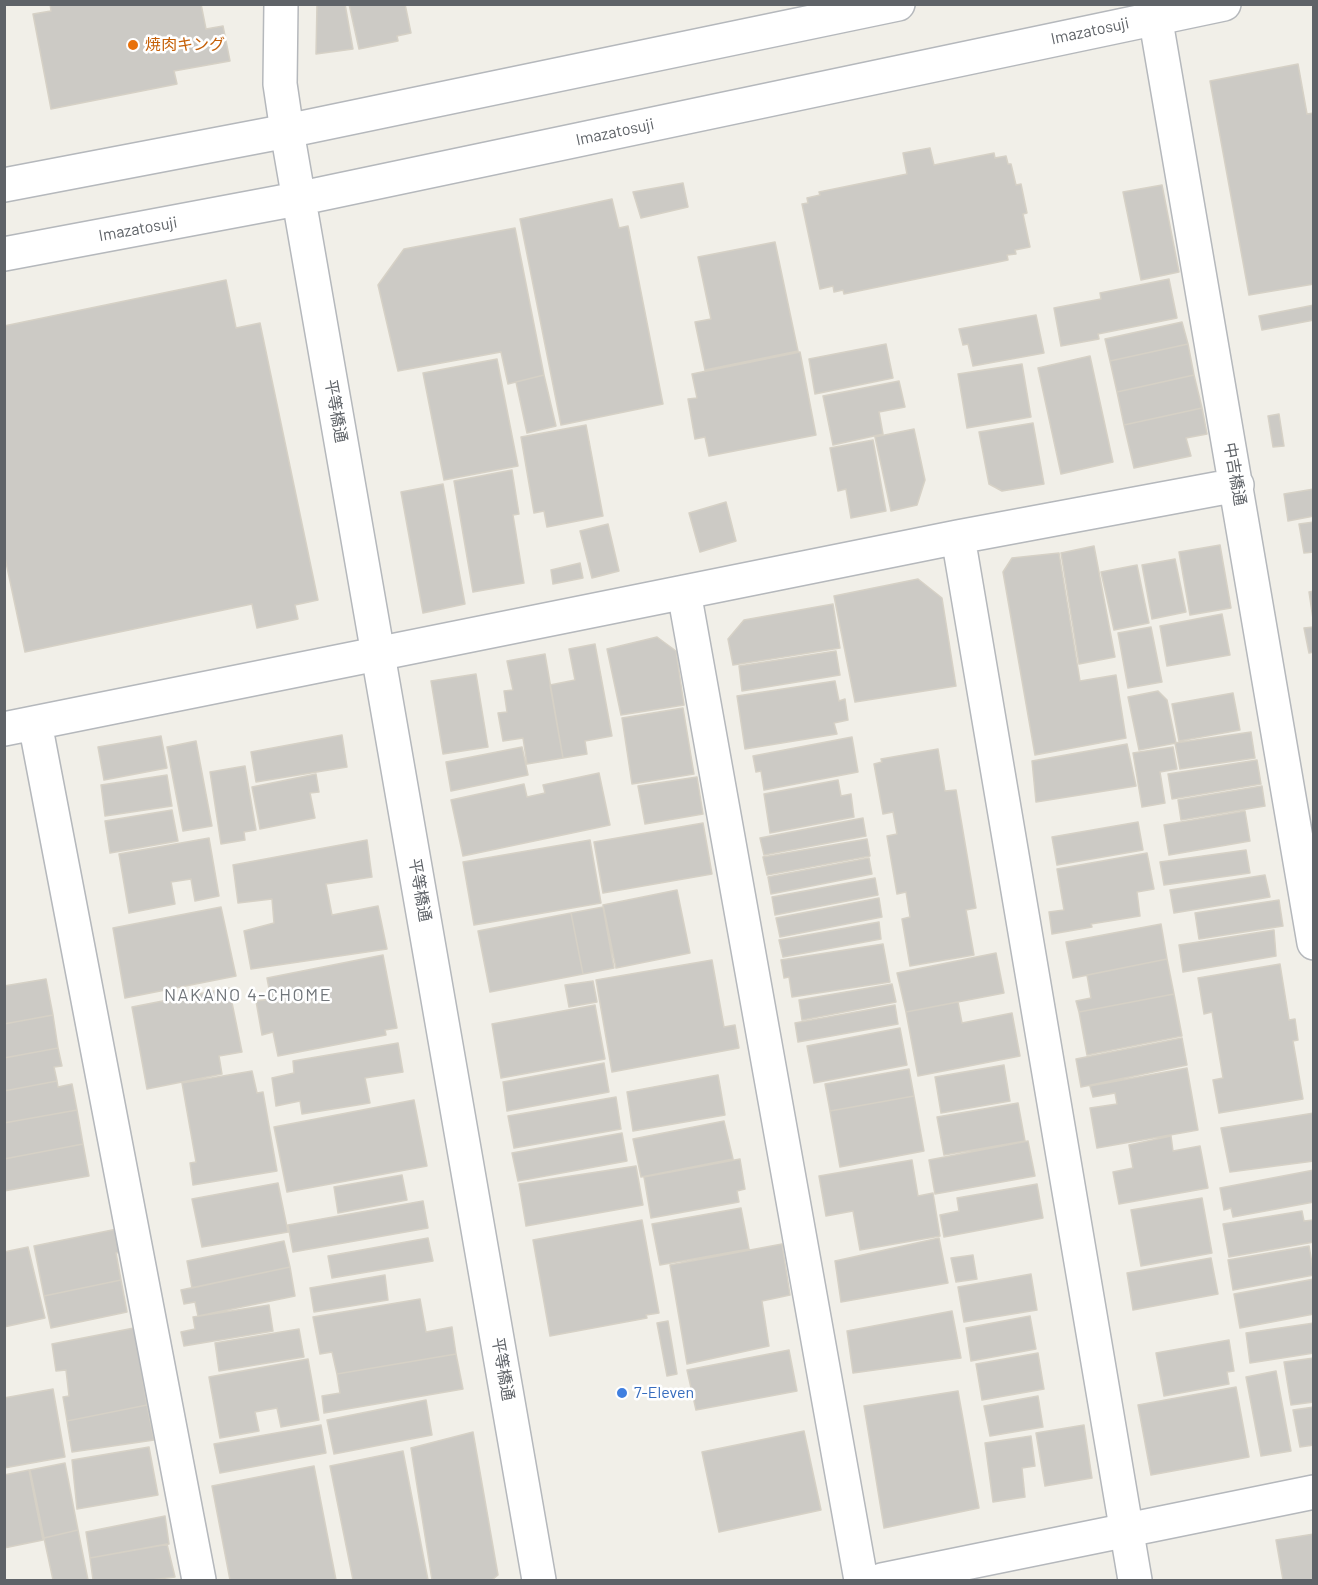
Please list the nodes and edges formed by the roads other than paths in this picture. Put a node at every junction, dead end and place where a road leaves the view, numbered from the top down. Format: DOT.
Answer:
graph roads {
  1 [pos="281,4"];
  2 [pos="898,4"];
  3 [pos="1224,4"];
  4 [pos="1154,11"];
  5 [pos="287,131"];
  6 [pos="4,185"];
  7 [pos="297,199"];
  8 [pos="4,254"];
  9 [pos="1237,485"];
  10 [pos="958,537"];
  11 [pos="684,592"];
  12 [pos="379,652"];
  13 [pos="20,726"];
  14 [pos="1314,943"];
  15 [pos="1314,1492"];
  16 [pos="1127,1531"];
  17 [pos="199,1581"];
  18 [pos="539,1581"];
  19 [pos="861,1581"];
  20 [pos="882,1581"];
  21 [pos="1135,1581"];
  1 -- 5 [label="street"];
  2 -- 5 [label="street"];
  3 -- 4 [label="street, Imazatosuji"];
  4 -- 7 [label="street, Imazatosuji"];
  4 -- 9 [label="street, 中吉橋通"];
  5 -- 6 [label="street"];
  5 -- 7 [label="street, 平等橋通"];
  7 -- 8 [label="street, Imazatosuji"];
  7 -- 12 [label="street, 平等橋通"];
  9 -- 10 [label="street"];
  9 -- 14 [label="street, 中吉橋通"];
  10 -- 11 [label="street"];
  10 -- 16 [label="street"];
  11 -- 12 [label="street"];
  11 -- 19 [label="street"];
  12 -- 13 [label="street"];
  12 -- 18 [label="street, 平等橋通"];
  13 -- 17 [label="street"];
  15 -- 16 [label="street"];
  16 -- 20 [label="street"];
  16 -- 21 [label="street"];
}
